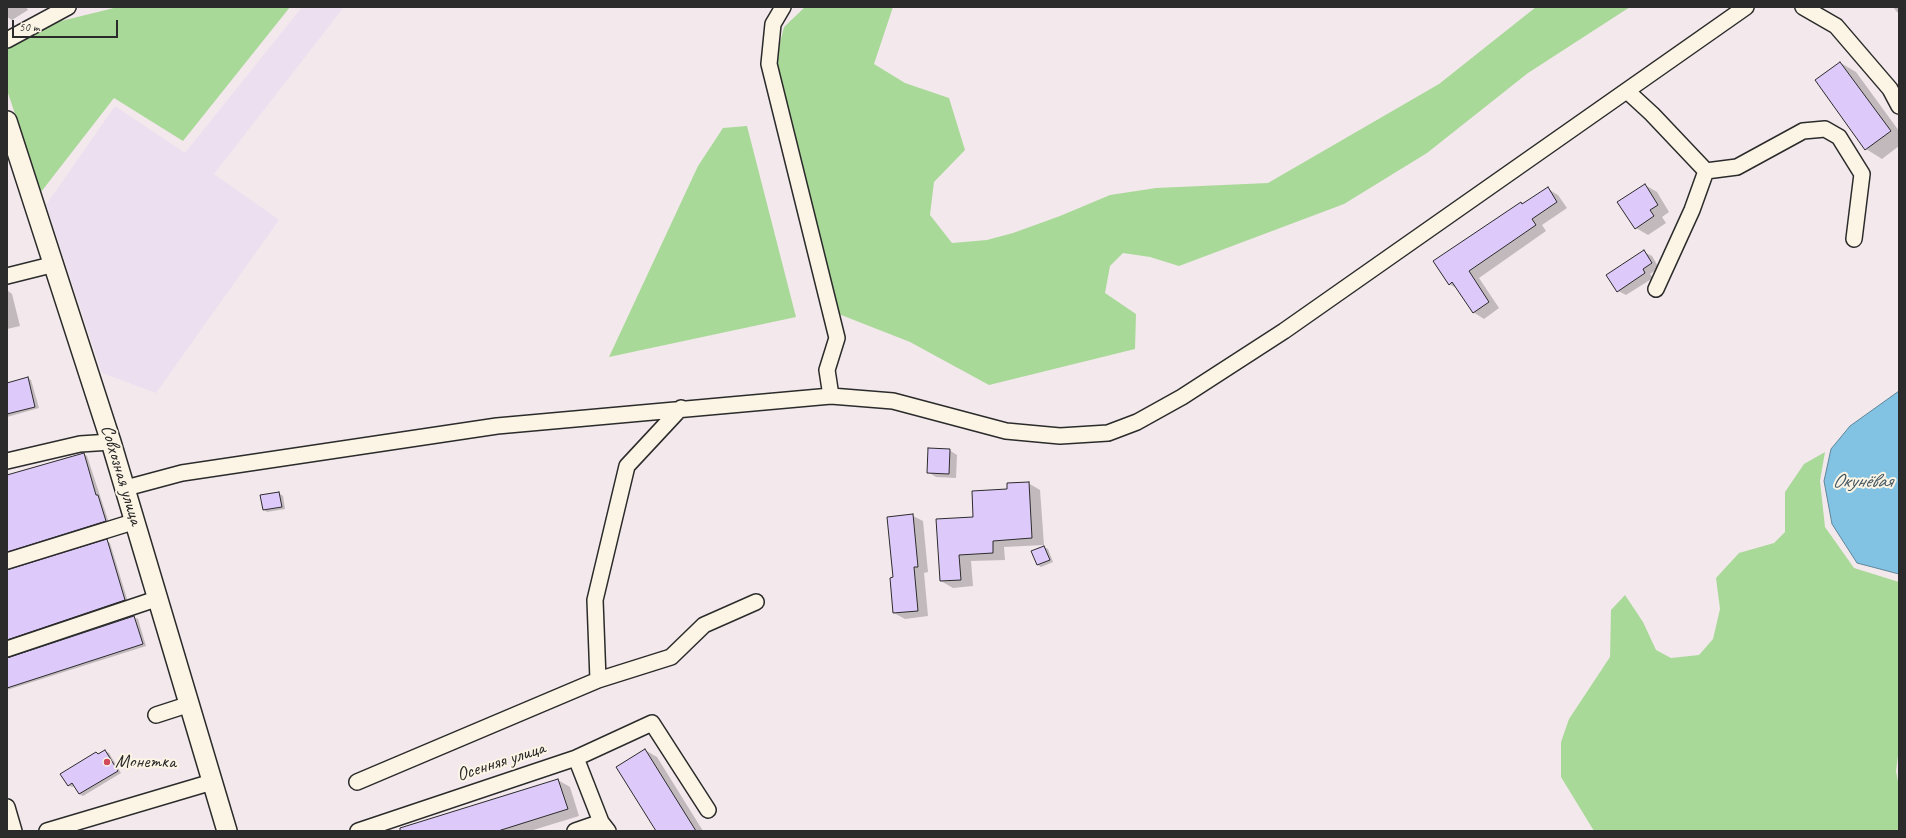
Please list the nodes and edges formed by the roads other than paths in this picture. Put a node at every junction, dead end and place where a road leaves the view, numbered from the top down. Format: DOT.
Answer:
graph roads {
  1 [pos="68,7"];
  2 [pos="783,7"];
  3 [pos="1746,7"];
  4 [pos="1803,7"];
  5 [pos="7,40"];
  6 [pos="1626,91"];
  7 [pos="1899,106"];
  8 [pos="8,130"];
  9 [pos="1706,172"];
  10 [pos="1854,239"];
  11 [pos="55,264"];
  12 [pos="7,276"];
  13 [pos="1656,289"];
  14 [pos="831,396"];
  15 [pos="681,408"];
  16 [pos="111,442"];
  17 [pos="7,461"];
  18 [pos="126,488"];
  19 [pos="136,521"];
  20 [pos="7,561"];
  21 [pos="159,598"];
  22 [pos="756,602"];
  23 [pos="7,649"];
  24 [pos="598,680"];
  25 [pos="190,704"];
  26 [pos="156,715"];
  27 [pos="576,758"];
  28 [pos="212,782"];
  29 [pos="357,782"];
  30 [pos="7,807"];
  31 [pos="708,810"];
  32 [pos="604,826"];
  33 [pos="14,831"];
  34 [pos="47,831"];
  35 [pos="227,831"];
  36 [pos="358,831"];
  37 [pos="575,831"];
  1 -- 5 [label="street"];
  2 -- 14 [label="street"];
  3 -- 6 [label="street"];
  4 -- 7 [label="street"];
  6 -- 9 [label="street"];
  6 -- 14 [label="street"];
  8 -- 11 [label="main road, Совхозная улица"];
  9 -- 10 [label="street"];
  9 -- 13 [label="street"];
  11 -- 12 [label="street"];
  11 -- 16 [label="main road, Совхозная улица"];
  14 -- 15 [label="street"];
  15 -- 18 [label="street"];
  15 -- 24 [label="street"];
  16 -- 17 [label="street"];
  16 -- 18 [label="main road, Совхозная улица"];
  18 -- 19 [label="main road, Совхозная улица"];
  19 -- 20 [label="street"];
  19 -- 21 [label="main road, Совхозная улица"];
  21 -- 23 [label="street"];
  21 -- 25 [label="main road, Совхозная улица"];
  22 -- 24 [label="street"];
  24 -- 29 [label="street"];
  25 -- 26 [label="street"];
  25 -- 28 [label="main road, Совхозная улица"];
  27 -- 31 [label="street, Осенняя улица"];
  27 -- 32 [label="street"];
  27 -- 36 [label="street, Осенняя улица"];
  28 -- 34 [label="street"];
  28 -- 35 [label="main road, Совхозная улица"];
  30 -- 33 [label="street"];
  32 -- 37 [label="street"];
}
